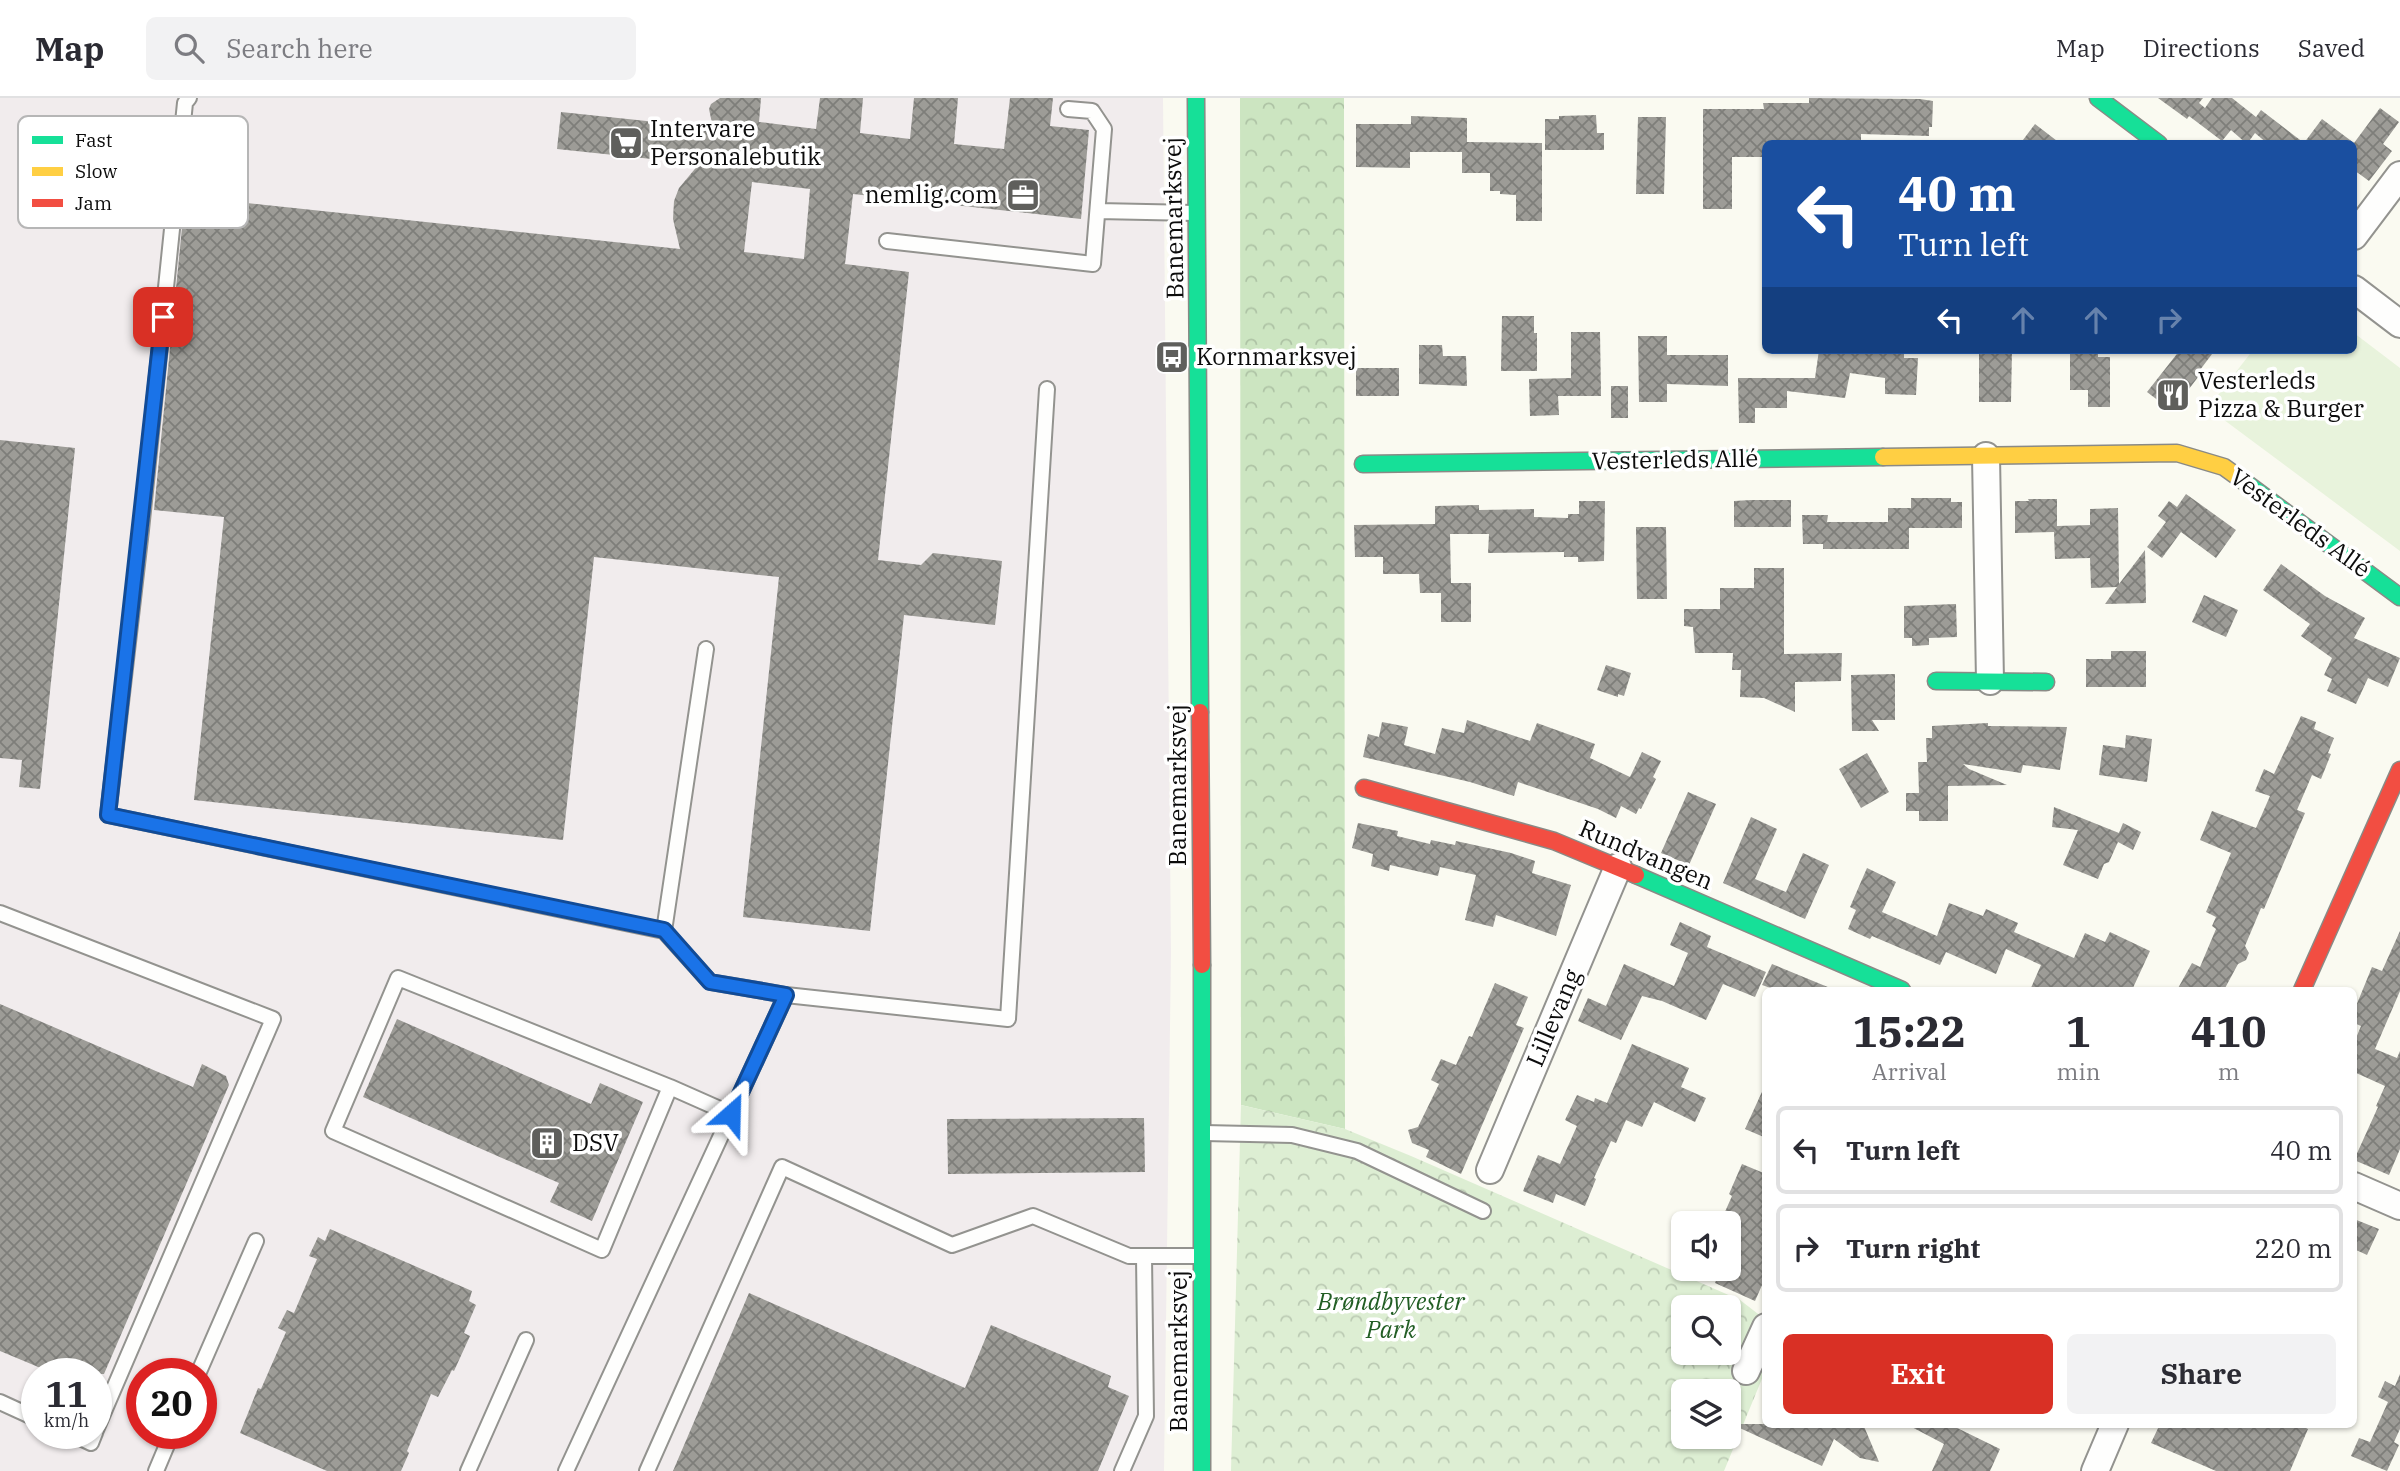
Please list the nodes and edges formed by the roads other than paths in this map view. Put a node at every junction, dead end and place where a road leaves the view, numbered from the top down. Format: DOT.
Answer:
graph roads {
  1 [pos="189,98"];
  2 [pos="1196,98"];
  3 [pos="2098,98"];
  4 [pos="1068,109"];
  5 [pos="184,116"];
  6 [pos="2153,140"];
  7 [pos="2400,175"];
  8 [pos="1098,211"];
  9 [pos="1196,213"];
  10 [pos="172,228"];
  11 [pos="2357,232"];
  12 [pos="887,241"];
  13 [pos="2357,291"];
  14 [pos="2400,324"];
  15 [pos="1047,389"];
  16 [pos="1986,456"];
  17 [pos="1363,464"];
  18 [pos="2400,597"];
  19 [pos="706,649"];
  20 [pos="1936,681"];
  21 [pos="1990,681"];
  22 [pos="2046,682"];
  23 [pos="2400,770"];
  24 [pos="1364,788"];
  25 [pos="1618,867"];
  26 [pos="0,913"];
  27 [pos="664,930"];
  28 [pos="1895,987"];
  29 [pos="2303,987"];
  30 [pos="786,995"];
  31 [pos="670,1087"];
  32 [pos="731,1114"];
  33 [pos="1203,1133"];
  34 [pos="1490,1170"];
  35 [pos="2357,1187"];
  36 [pos="2400,1206"];
  37 [pos="1483,1211"];
  38 [pos="256,1241"];
  39 [pos="1144,1256"];
  40 [pos="1202,1256"];
  41 [pos="1762,1336"];
  42 [pos="526,1340"];
  43 [pos="205,1358"];
  44 [pos="1746,1371"];
  45 [pos="112,1392"];
  46 [pos="0,1402"];
  47 [pos="21,1412"];
  48 [pos="2113,1428"];
  49 [pos="165,1449"];
  50 [pos="156,1471"];
  51 [pos="468,1471"];
  52 [pos="566,1471"];
  53 [pos="647,1471"];
  54 [pos="1122,1471"];
  55 [pos="1202,1471"];
  56 [pos="2095,1471"];
  1 -- 5 [label="lane"];
  2 -- 9 [label="street, Banemarksvej"];
  3 -- 6 [label="street"];
  4 -- 8 [label="lane"];
  7 -- 11 [label="street"];
  8 -- 9 [label="lane"];
  8 -- 12 [label="lane"];
  9 -- 33 [label="street, Banemarksvej"];
  10 -- 27 [label="lane"];
  13 -- 14 [label="street"];
  15 -- 30 [label="lane"];
  16 -- 17 [label="street, Vesterleds Allé"];
  16 -- 18 [label="street, Vesterleds Allé"];
  16 -- 21 [label="street"];
  19 -- 27 [label="lane"];
  20 -- 21 [label="street"];
  21 -- 22 [label="street"];
  23 -- 29 [label="street"];
  24 -- 25 [label="street, Rundvangen"];
  25 -- 28 [label="street, Rundvangen"];
  25 -- 34 [label="street, Lillevang"];
  26 -- 45 [label="lane"];
  27 -- 30 [label="lane"];
  30 -- 32 [label="lane"];
  31 -- 31 [label="lane"];
  31 -- 32 [label="lane"];
  32 -- 52 [label="lane"];
  33 -- 37 [label="lane"];
  33 -- 40 [label="street, Banemarksvej"];
  35 -- 36 [label="street"];
  38 -- 43 [label="lane"];
  39 -- 40 [label="lane"];
  39 -- 53 [label="lane"];
  39 -- 54 [label="lane"];
  40 -- 55 [label="street, Banemarksvej"];
  41 -- 44 [label="street"];
  42 -- 51 [label="lane"];
  46 -- 47 [label="lane"];
  48 -- 56 [label="street"];
  49 -- 50 [label="lane"];
}
